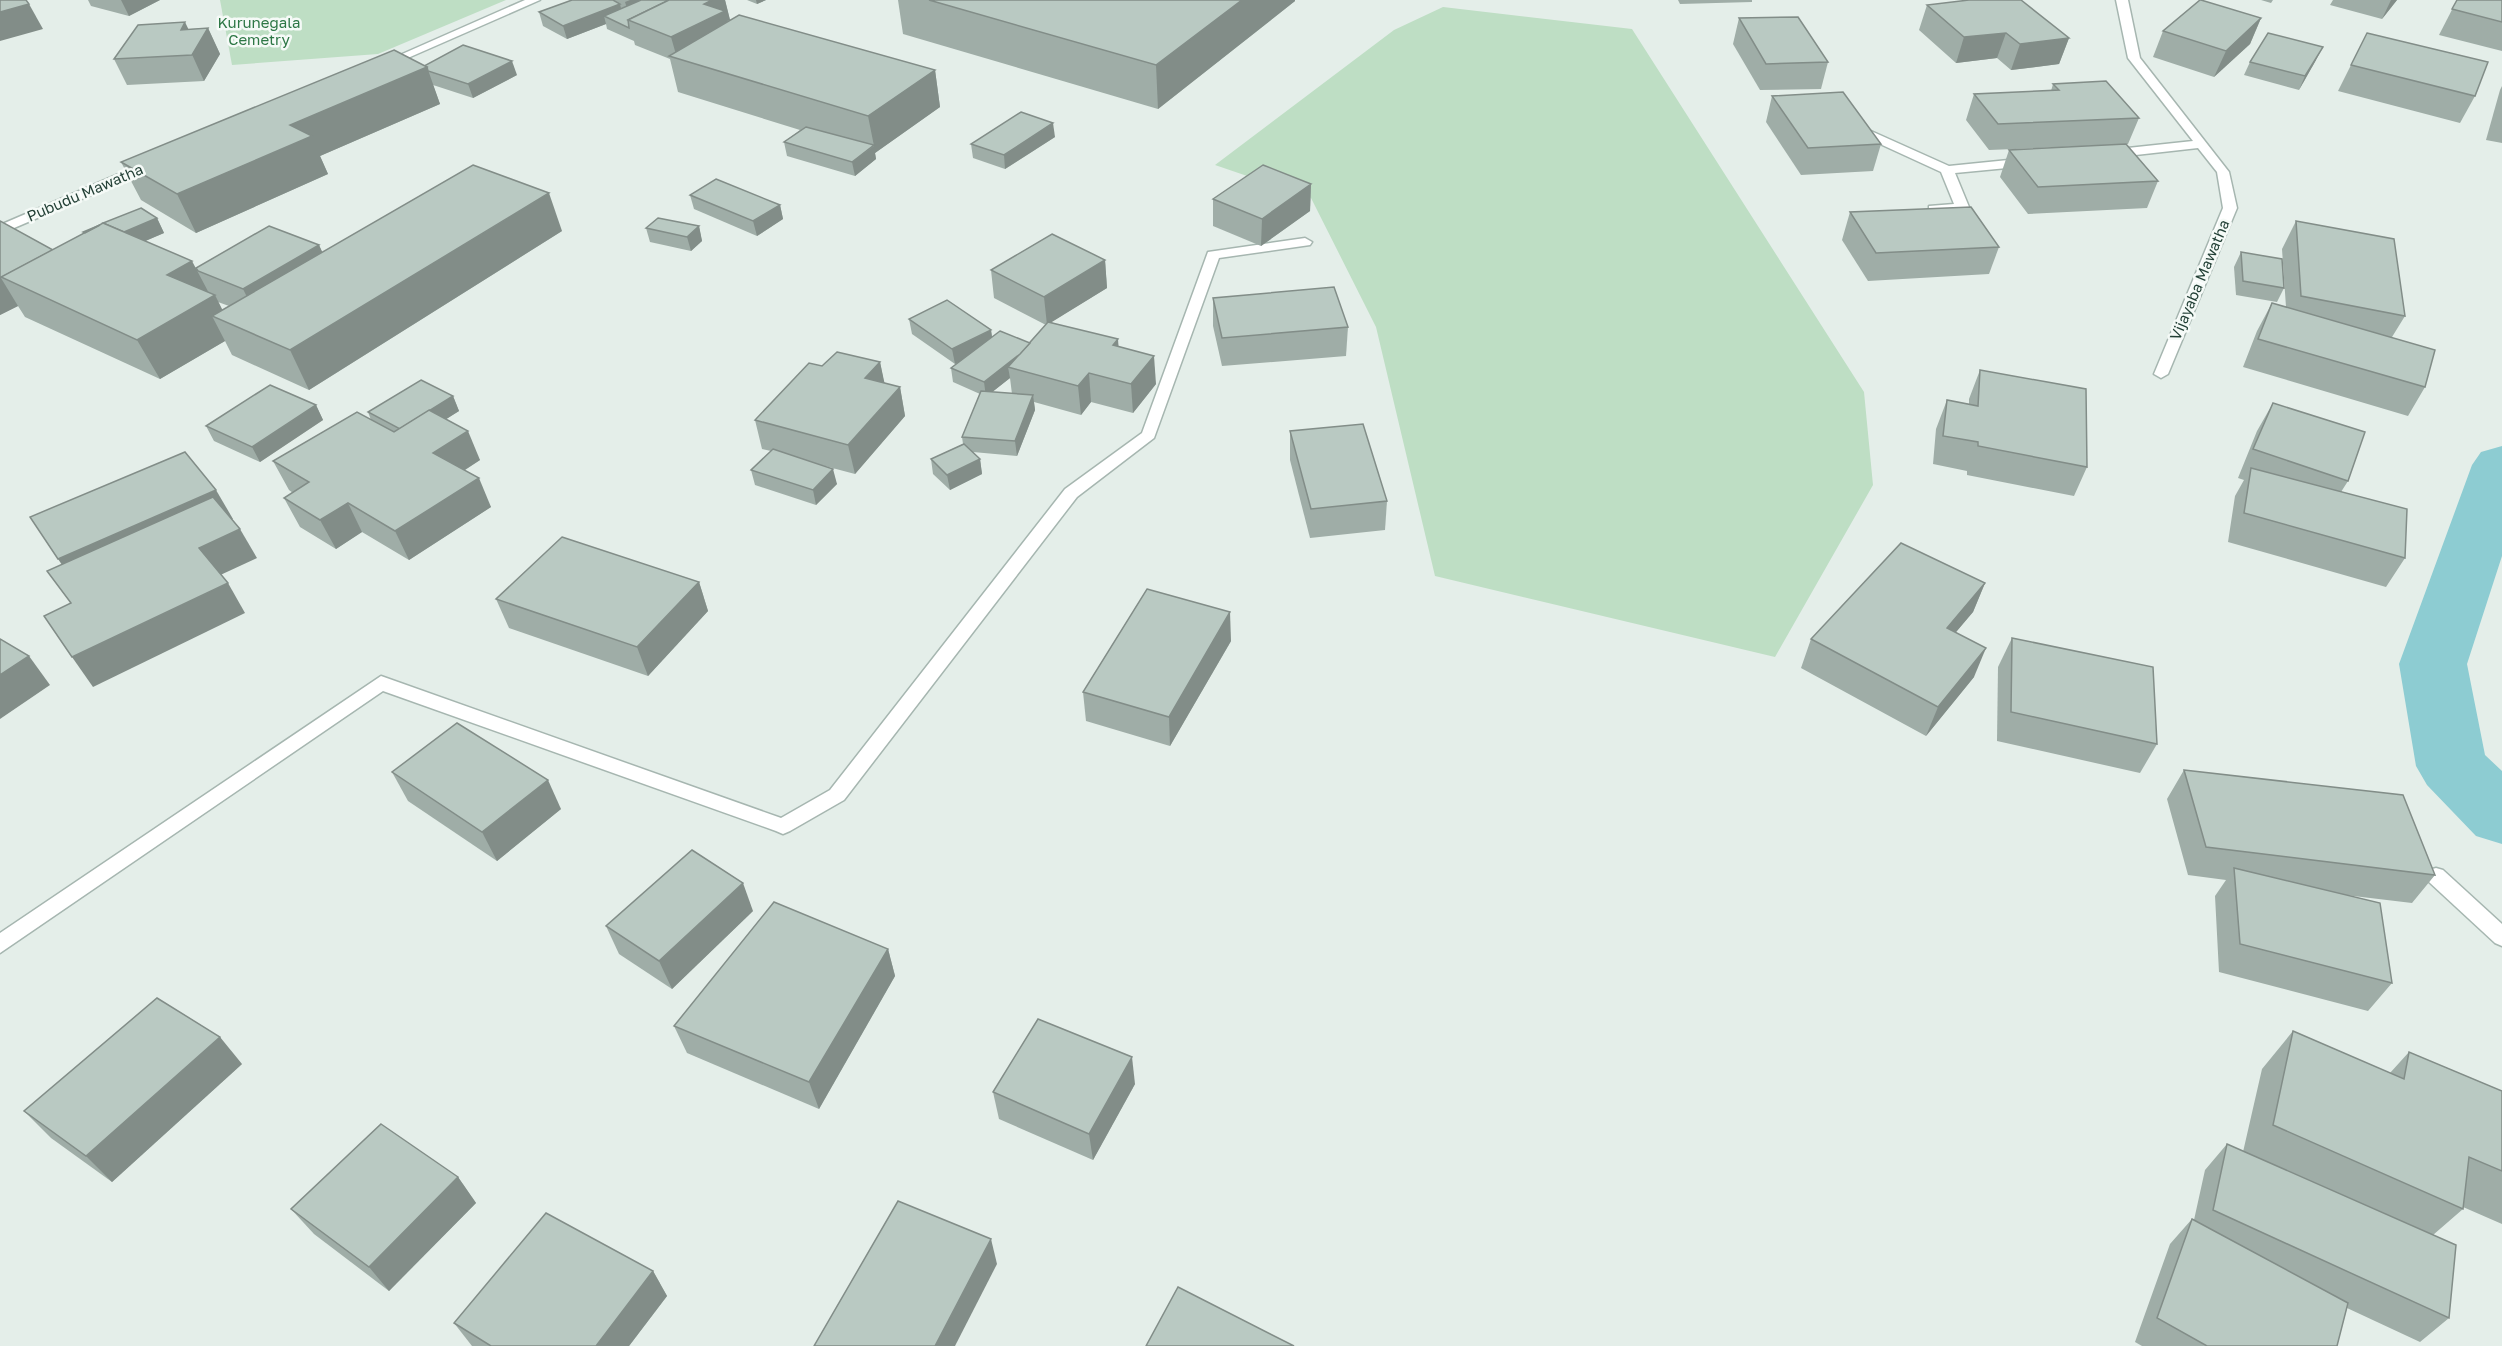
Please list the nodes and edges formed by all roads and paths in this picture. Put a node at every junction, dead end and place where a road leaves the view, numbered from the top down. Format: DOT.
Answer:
graph roads {
  1 [pos="534,0"];
  2 [pos="2122,0"];
  3 [pos="374,69"];
  4 [pos="1871,135"];
  5 [pos="2203,144"];
  6 [pos="2098,155"];
  7 [pos="160,161"];
  8 [pos="2040,161"];
  9 [pos="1947,170"];
  10 [pos="1914,211"];
  11 [pos="0,230"];
  12 [pos="1305,242"];
  13 [pos="2161,374"];
  14 [pos="2436,876"];
  15 [pos="2502,937"];
  16 [pos="0,944"];
  1 -- 3 [label="street"];
  2 -- 5 [label="street, Vijayaba Mawatha"];
  4 -- 9 [label="street"];
  5 -- 6 [label="street"];
  5 -- 13 [label="street, Vijayaba Mawatha"];
  7 -- 11 [label="street, Pubudu Mawatha"];
  8 -- 9 [label="street"];
  9 -- 10 [label="street"];
  12 -- 16 [label="street"];
  14 -- 15 [label="street"];
}
